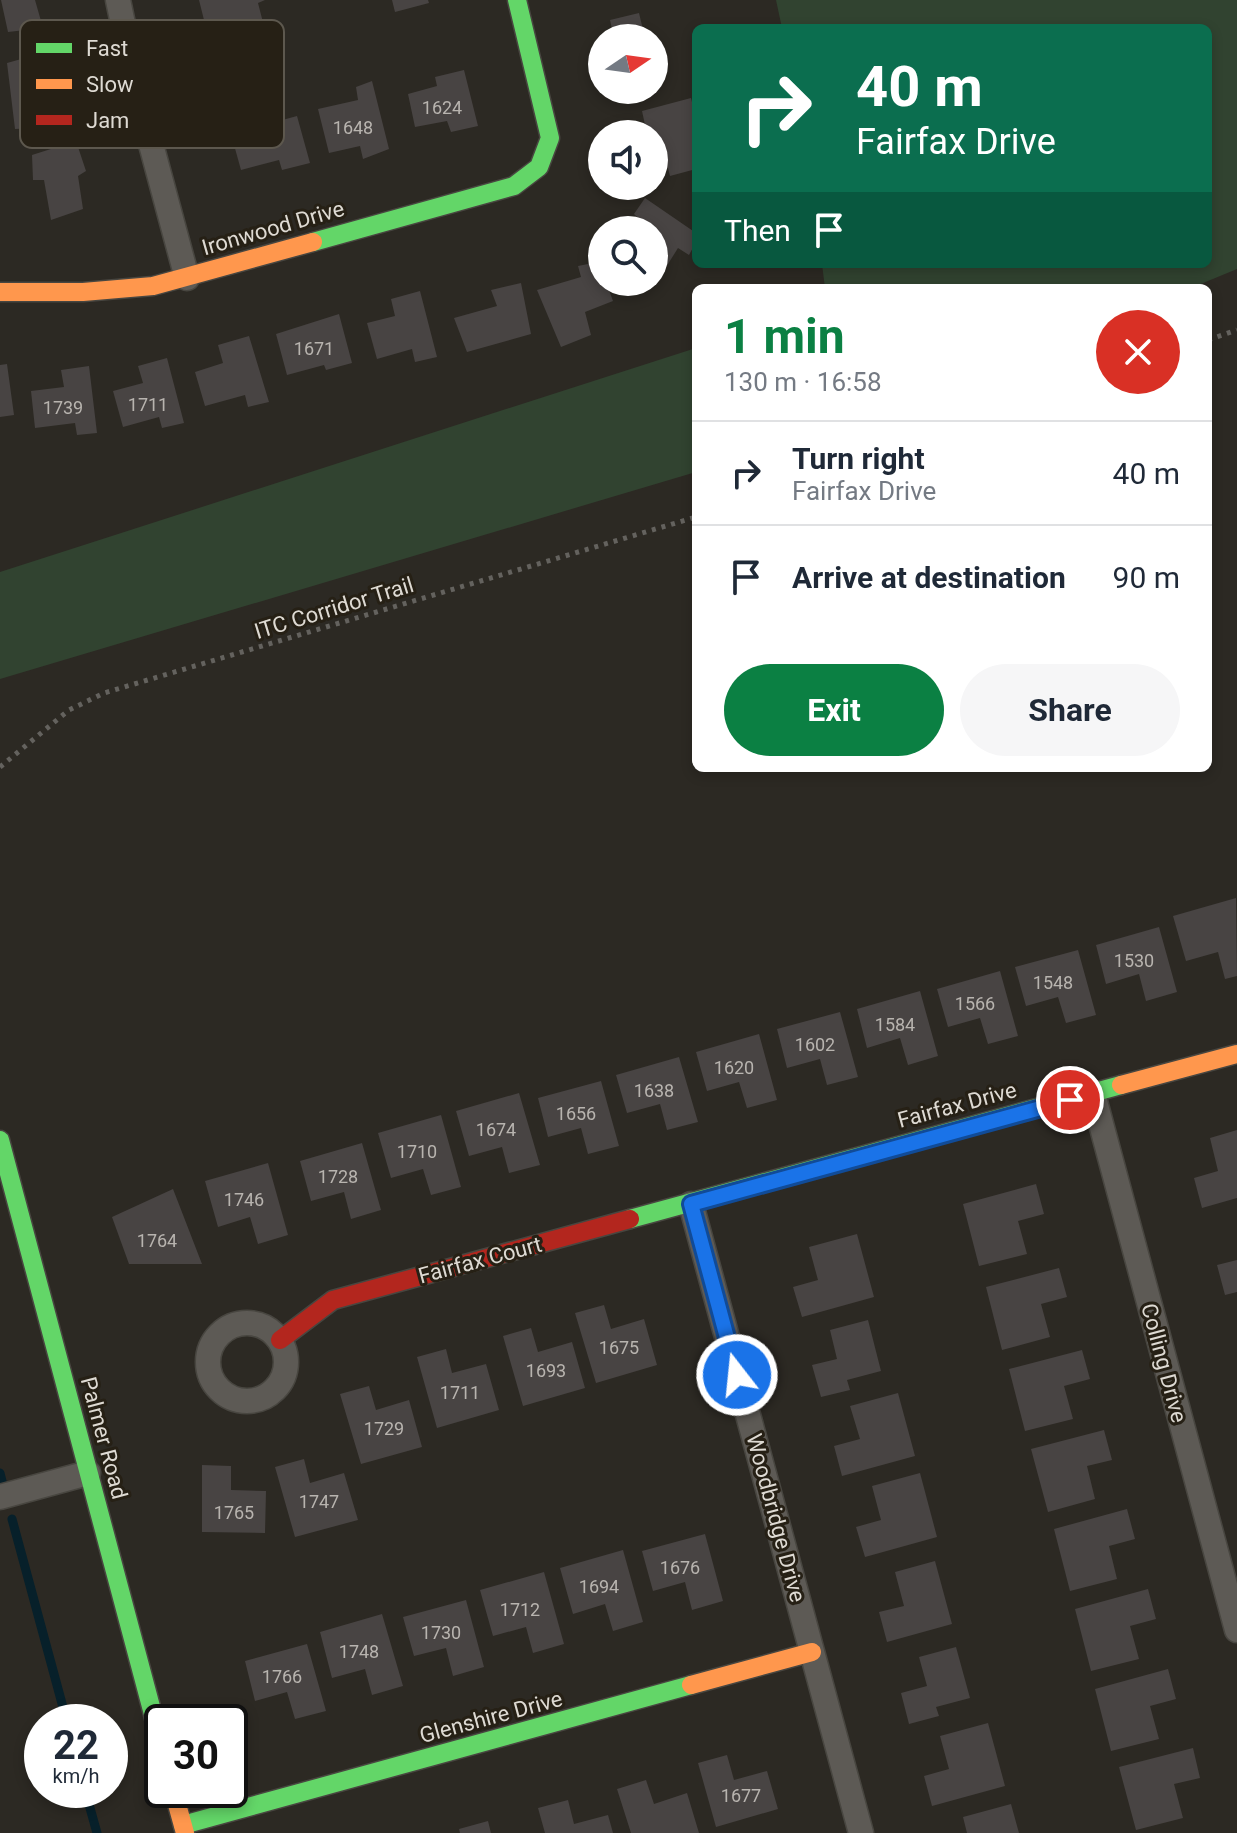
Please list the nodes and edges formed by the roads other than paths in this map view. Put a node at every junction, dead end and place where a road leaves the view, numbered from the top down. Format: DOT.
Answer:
graph roads {
  1 [pos="118,0"];
  2 [pos="517,0"];
  3 [pos="122,20"];
  4 [pos="152,148"];
  5 [pos="187,278"];
  6 [pos="0,292"];
  7 [pos="1237,1054"];
  8 [pos="1093,1094"];
  9 [pos="0,1140"];
  10 [pos="691,1204"];
  11 [pos="280,1340"];
  12 [pos="88,1473"];
  13 [pos="0,1497"];
  14 [pos="1237,1630"];
  15 [pos="812,1652"];
  16 [pos="150,1704"];
  17 [pos="178,1808"];
  18 [pos="184,1829"];
  19 [pos="861,1833"];
  1 -- 3 [label="street"];
  2 -- 5 [label="street, Ironwood Drive"];
  4 -- 5 [label="street"];
  5 -- 6 [label="street, Ironwood Drive"];
  7 -- 8 [label="street, Fairfax Drive"];
  8 -- 10 [label="street, Fairfax Drive"];
  8 -- 14 [label="street, Colling Drive"];
  9 -- 12 [label="street, Palmer Road"];
  10 -- 11 [label="street, Fairfax Court"];
  10 -- 15 [label="street, Woodbridge Drive"];
  12 -- 13 [label="street"];
  12 -- 16 [label="street, Palmer Road"];
  15 -- 18 [label="street, Glenshire Drive"];
  15 -- 19 [label="street, Woodbridge Drive"];
  17 -- 18 [label="street"];
}
